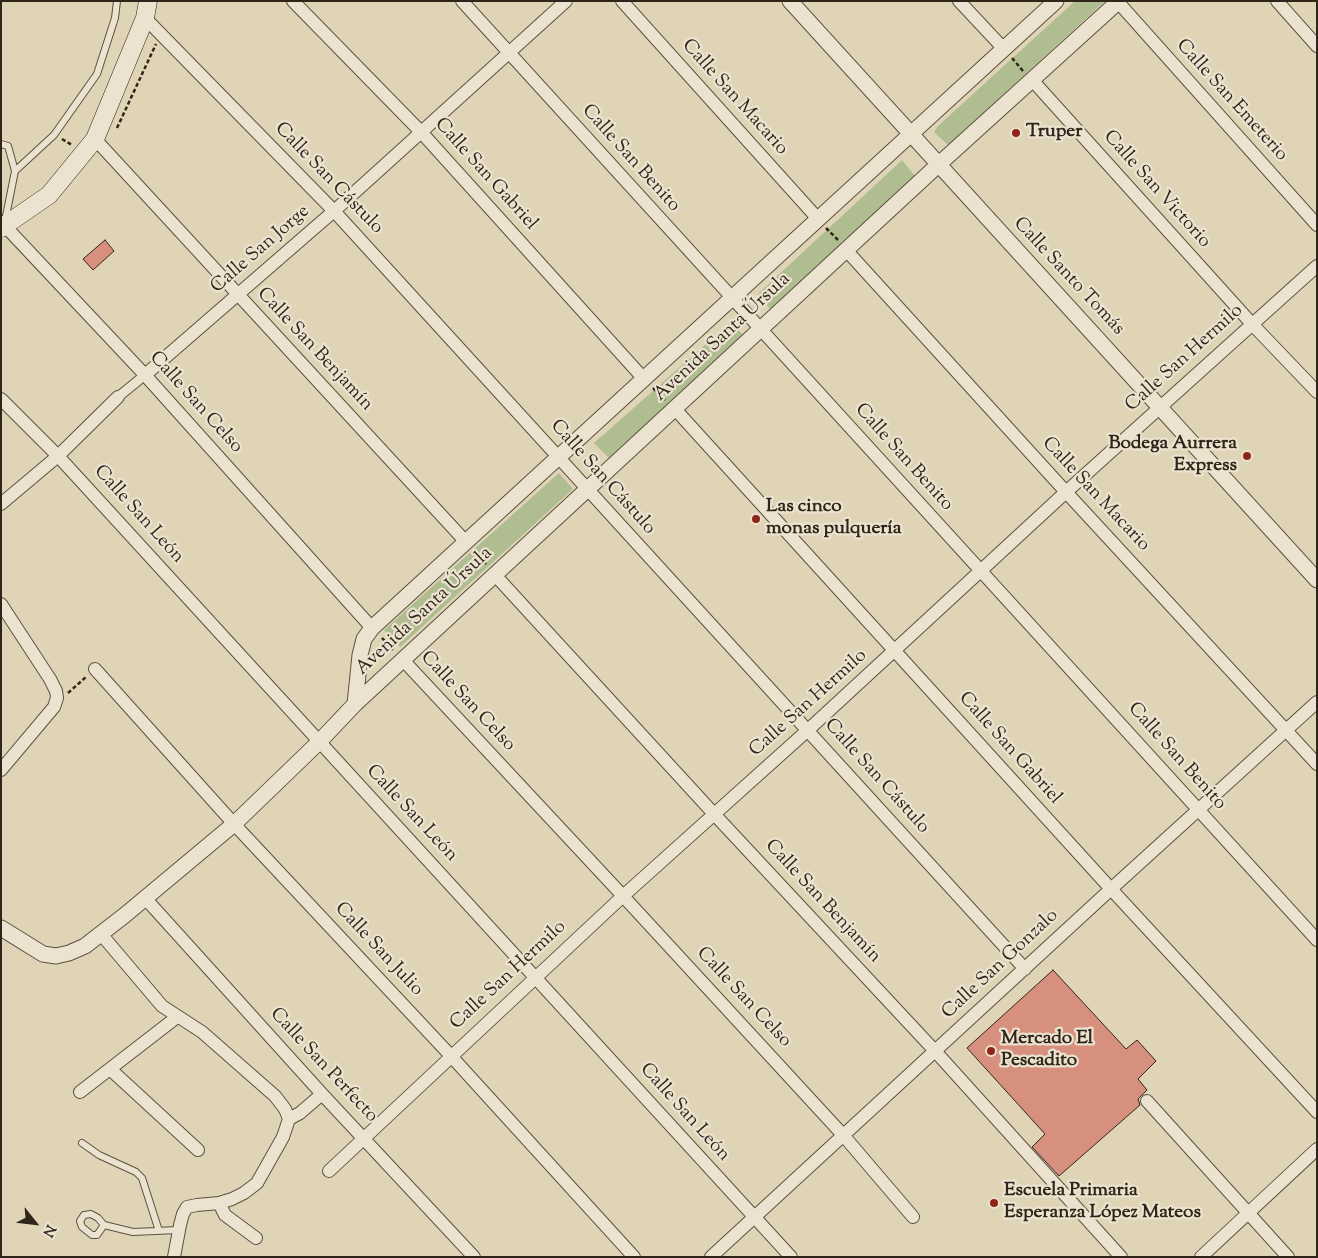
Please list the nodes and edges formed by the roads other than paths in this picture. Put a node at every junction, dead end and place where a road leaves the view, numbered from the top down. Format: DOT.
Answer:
graph roads {
  1 [pos="117,1"];
  2 [pos="293,1"];
  3 [pos="462,1"];
  4 [pos="566,1"];
  5 [pos="622,1"];
  6 [pos="790,1"];
  7 [pos="959,1"];
  8 [pos="1056,1"];
  9 [pos="1277,1"];
  10 [pos="1118,2"];
  11 [pos="146,10"];
  12 [pos="1317,46"];
  13 [pos="1004,49"];
  14 [pos="509,53"];
  15 [pos="1032,81"];
  16 [pos="422,133"];
  17 [pos="912,135"];
  18 [pos="95,139"];
  19 [pos="1,144"];
  20 [pos="938,165"];
  21 [pos="15,172"];
  22 [pos="334,211"];
  23 [pos="819,220"];
  24 [pos="1317,224"];
  25 [pos="3,227"];
  26 [pos="847,250"];
  27 [pos="1317,266"];
  28 [pos="239,295"];
  29 [pos="732,299"];
  30 [pos="1252,324"];
  31 [pos="760,330"];
  32 [pos="145,375"];
  33 [pos="644,379"];
  34 [pos="1317,392"];
  35 [pos="118,397"];
  36 [pos="1,399"];
  37 [pos="1160,407"];
  38 [pos="675,409"];
  39 [pos="58,456"];
  40 [pos="558,458"];
  41 [pos="587,489"];
  42 [pos="1066,492"];
  43 [pos="1,504"];
  44 [pos="465,542"];
  45 [pos="981,571"];
  46 [pos="495,575"];
  47 [pos="1317,580"];
  48 [pos="1,604"];
  49 [pos="372,628"];
  50 [pos="895,651"];
  51 [pos="403,660"];
  52 [pos="95,669"];
  53 [pos="1317,702"];
  54 [pos="354,704"];
  55 [pos="808,730"];
  56 [pos="1286,730"];
  57 [pos="319,742"];
  58 [pos="1317,764"];
  59 [pos="1,770"];
  60 [pos="1199,810"];
  61 [pos="715,815"];
  62 [pos="234,824"];
  63 [pos="1111,889"];
  64 [pos="624,896"];
  65 [pos="145,898"];
  66 [pos="1,928"];
  67 [pos="102,934"];
  68 [pos="1317,940"];
  69 [pos="1025,969"];
  70 [pos="536,977"];
  71 [pos="177,1017"];
  72 [pos="935,1051"];
  73 [pos="451,1056"];
  74 [pos="110,1069"];
  75 [pos="80,1092"];
  76 [pos="322,1094"];
  77 [pos="1147,1101"];
  78 [pos="1317,1112"];
  79 [pos="289,1119"];
  80 [pos="843,1135"];
  81 [pos="363,1138"];
  82 [pos="82,1143"];
  83 [pos="1317,1149"];
  84 [pos="198,1150"];
  85 [pos="329,1171"];
  86 [pos="219,1203"];
  87 [pos="1248,1213"];
  88 [pos="754,1217"];
  89 [pos="913,1217"];
  90 [pos="104,1225"];
  91 [pos="178,1230"];
  92 [pos="159,1231"];
  93 [pos="256,1238"];
  94 [pos="174,1257"];
  95 [pos="474,1257"];
  96 [pos="634,1257"];
  97 [pos="711,1257"];
  98 [pos="791,1257"];
  99 [pos="1120,1257"];
  100 [pos="1201,1257"];
  101 [pos="1288,1257"];
  1 -- 21 [label="lane"];
  2 -- 16 [label="street, Calle San Gabriel"];
  3 -- 14 [label="street, Calle San Benito"];
  4 -- 14 [label="street, Calle San Jorge"];
  5 -- 23 [label="street, Calle San Macario"];
  6 -- 17 [label="street, Calle Santo Tomás"];
  7 -- 13 [label="street"];
  8 -- 13 [label="street, Avenida Santa Úrsula"];
  9 -- 12 [label="street"];
  10 -- 15 [label="street, Avenida Santa Úrsula"];
  10 -- 24 [label="street, Calle San Emeterio"];
  11 -- 18 [label="main road"];
  11 -- 22 [label="street, Calle San Cástulo"];
  13 -- 17 [label="street, Avenida Santa Úrsula"];
  14 -- 16 [label="street, Calle San Jorge"];
  14 -- 29 [label="street, Calle San Benito"];
  15 -- 20 [label="street, Avenida Santa Úrsula"];
  15 -- 30 [label="street, Calle San Victorio"];
  16 -- 22 [label="street, Calle San Jorge"];
  16 -- 33 [label="street, Calle San Gabriel"];
  17 -- 20 [label="street, Calle Santo Tomás"];
  17 -- 23 [label="street, Avenida Santa Úrsula"];
  18 -- 25 [label="main road"];
  18 -- 28 [label="street, Calle San Benjamín"];
  19 -- 21 [label="lane"];
  20 -- 26 [label="street, Avenida Santa Úrsula"];
  20 -- 37 [label="street, Calle Santo Tomás"];
  21 -- 25 [label="lane"];
  22 -- 28 [label="street, Calle San Jorge"];
  22 -- 40 [label="street, Calle San Cástulo"];
  23 -- 29 [label="street, Avenida Santa Úrsula"];
  25 -- 32 [label="street, Calle San Celso"];
  26 -- 31 [label="street, Avenida Santa Úrsula"];
  26 -- 42 [label="street, Calle San Macario"];
  27 -- 30 [label="street, Calle San Hermilo"];
  28 -- 32 [label="street, Calle San Jorge"];
  28 -- 44 [label="street, Calle San Benjamín"];
  29 -- 31 [label="street, Calle San Benito"];
  29 -- 33 [label="street, Avenida Santa Úrsula"];
  30 -- 34 [label="street, Calle San Victorio"];
  30 -- 37 [label="street, Calle San Hermilo"];
  31 -- 38 [label="street, Avenida Santa Úrsula"];
  31 -- 45 [label="street, Calle San Benito"];
  32 -- 35 [label="street, Calle San Jorge"];
  32 -- 49 [label="street, Calle San Celso"];
  33 -- 40 [label="street, Avenida Santa Úrsula"];
  35 -- 39 [label="street, Calle San Jorge"];
  36 -- 39 [label="street, Calle San León"];
  37 -- 42 [label="street, Calle San Hermilo"];
  37 -- 47 [label="street, Calle Santo Tomás"];
  38 -- 41 [label="street, Avenida Santa Úrsula"];
  38 -- 50 [label="street, Calle San Gabriel"];
  39 -- 43 [label="street, Calle San Jorge"];
  39 -- 57 [label="street, Calle San León"];
  40 -- 41 [label="street, Calle San Cástulo"];
  40 -- 44 [label="street, Avenida Santa Úrsula"];
  41 -- 46 [label="street, Avenida Santa Úrsula"];
  41 -- 55 [label="street, Calle San Cástulo"];
  42 -- 45 [label="street, Calle San Hermilo"];
  42 -- 56 [label="street, Calle San Macario"];
  44 -- 49 [label="street, Avenida Santa Úrsula"];
  45 -- 50 [label="street, Calle San Hermilo"];
  45 -- 60 [label="street, Calle San Benito"];
  46 -- 51 [label="street, Avenida Santa Úrsula"];
  46 -- 61 [label="street, Calle San Benjamín"];
  48 -- 59 [label="street"];
  49 -- 54 [label="street, Avenida Santa Úrsula"];
  50 -- 55 [label="street, Calle San Hermilo"];
  50 -- 63 [label="street, Calle San Gabriel"];
  51 -- 54 [label="street, Avenida Santa Úrsula"];
  51 -- 64 [label="street, Calle San Celso"];
  52 -- 62 [label="street, Calle San Julio"];
  53 -- 56 [label="street, Calle San Gonzalo"];
  54 -- 57 [label="street, Avenida Santa Úrsula"];
  55 -- 61 [label="street, Calle San Hermilo"];
  55 -- 69 [label="street, Calle San Cástulo"];
  56 -- 58 [label="street, Calle San Macario"];
  56 -- 60 [label="street, Calle San Gonzalo"];
  57 -- 62 [label="street, Avenida Santa Úrsula"];
  57 -- 70 [label="street, Calle San León"];
  60 -- 63 [label="street, Calle San Gonzalo"];
  60 -- 68 [label="street, Calle San Benito"];
  61 -- 64 [label="street, Calle San Hermilo"];
  61 -- 72 [label="street, Calle San Benjamín"];
  62 -- 65 [label="street, Avenida Santa Úrsula"];
  62 -- 73 [label="street, Calle San Julio"];
  63 -- 69 [label="street, Calle San Gonzalo"];
  63 -- 78 [label="street, Calle San Gabriel"];
  64 -- 70 [label="street, Calle San Hermilo"];
  64 -- 80 [label="street, Calle San Celso"];
  65 -- 67 [label="street, Avenida Santa Úrsula"];
  65 -- 76 [label="street, Calle San Perfecto"];
  66 -- 67 [label="street, Avenida Santa Úrsula"];
  67 -- 71 [label="street"];
  69 -- 72 [label="street, Calle San Gonzalo"];
  70 -- 73 [label="street, Calle San Hermilo"];
  70 -- 88 [label="street, Calle San León"];
  71 -- 74 [label="street"];
  71 -- 79 [label="street"];
  72 -- 80 [label="street, Calle San Gonzalo"];
  72 -- 99 [label="street, Calle San Benjamín"];
  73 -- 81 [label="street, Calle San Hermilo"];
  73 -- 96 [label="street, Calle San Julio"];
  74 -- 75 [label="street"];
  74 -- 84 [label="street"];
  76 -- 79 [label="street"];
  76 -- 81 [label="street, Calle San Perfecto"];
  77 -- 87 [label="street"];
  79 -- 86 [label="street"];
  80 -- 88 [label="street, Calle San Gonzalo"];
  80 -- 89 [label="street, Calle San Celso"];
  81 -- 85 [label="street, Calle San Hermilo"];
  81 -- 95 [label="street, Calle San Perfecto"];
  82 -- 92 [label="lane"];
  83 -- 87 [label="street"];
  86 -- 91 [label="street"];
  86 -- 93 [label="street"];
  87 -- 100 [label="street"];
  87 -- 101 [label="street"];
  88 -- 97 [label="street, Calle San Gonzalo"];
  88 -- 98 [label="street, Calle San León"];
  90 -- 92 [label="lane"];
  91 -- 92 [label="lane"];
  91 -- 94 [label="street"];
}
